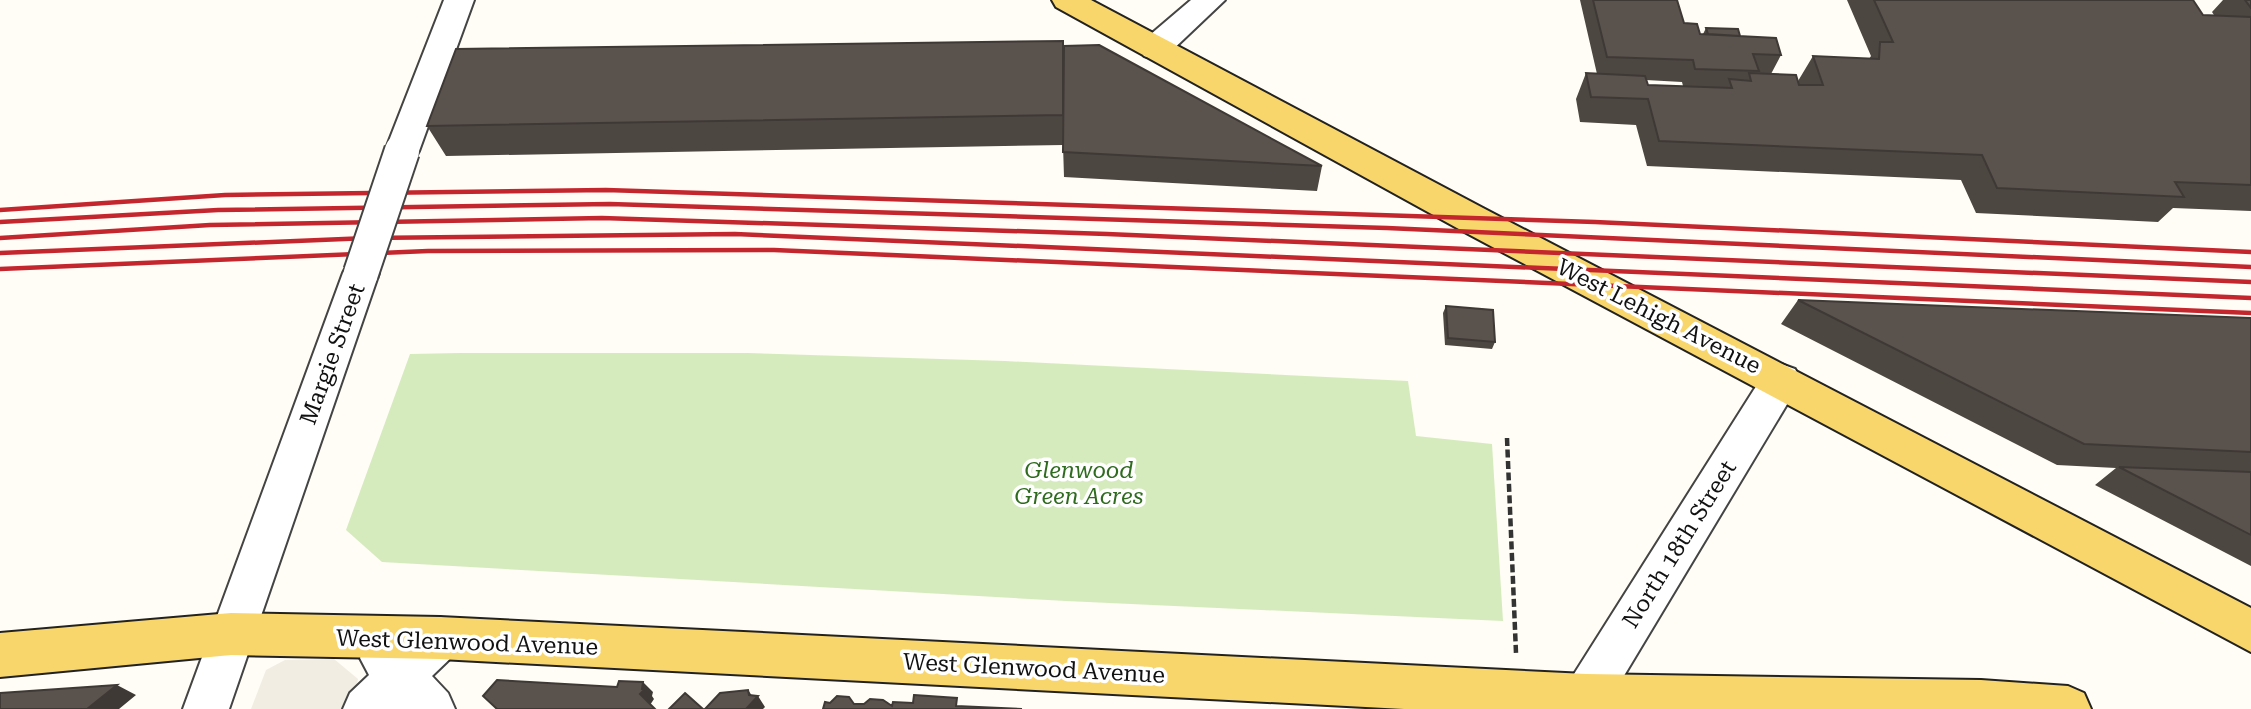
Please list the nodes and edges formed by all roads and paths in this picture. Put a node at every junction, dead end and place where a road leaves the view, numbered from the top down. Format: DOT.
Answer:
graph roads {
  1 [pos="459,0"];
  2 [pos="1067,0"];
  3 [pos="1210,0"];
  4 [pos="1155,48"];
  5 [pos="1781,380"];
  6 [pos="1507,438"];
  7 [pos="2251,631"];
  8 [pos="231,634"];
  9 [pos="361,638"];
  10 [pos="440,638"];
  11 [pos="10,661"];
  12 [pos="403,676"];
  13 [pos="1518,692"];
  14 [pos="1582,702"];
  15 [pos="1979,706"];
  16 [pos="206,709"];
  17 [pos="366,709"];
  18 [pos="432,709"];
  19 [pos="2068,709"];
  1 -- 8 [label="street, Margie Street, bridge"];
  2 -- 4 [label="main road, West Lehigh Avenue"];
  3 -- 4 [label="street"];
  4 -- 5 [label="main road, West Lehigh Avenue"];
  5 -- 7 [label="main road, West Lehigh Avenue"];
  5 -- 14 [label="street, North 18th Street"];
  6 -- 13 [label="path"];
  8 -- 9 [label="main road, West Glenwood Avenue"];
  8 -- 11 [label="main road, West Glenwood Avenue"];
  8 -- 16 [label="street, Margie Street"];
  9 -- 10 [label="main road, West Glenwood Avenue"];
  9 -- 12 [label="street"];
  10 -- 12 [label="street"];
  10 -- 13 [label="main road, West Glenwood Avenue"];
  12 -- 17 [label="street"];
  12 -- 18 [label="street"];
  13 -- 14 [label="main road, West Glenwood Avenue"];
  14 -- 15 [label="main road, West Glenwood Avenue"];
  15 -- 19 [label="main road, West Glenwood Avenue"];
}
